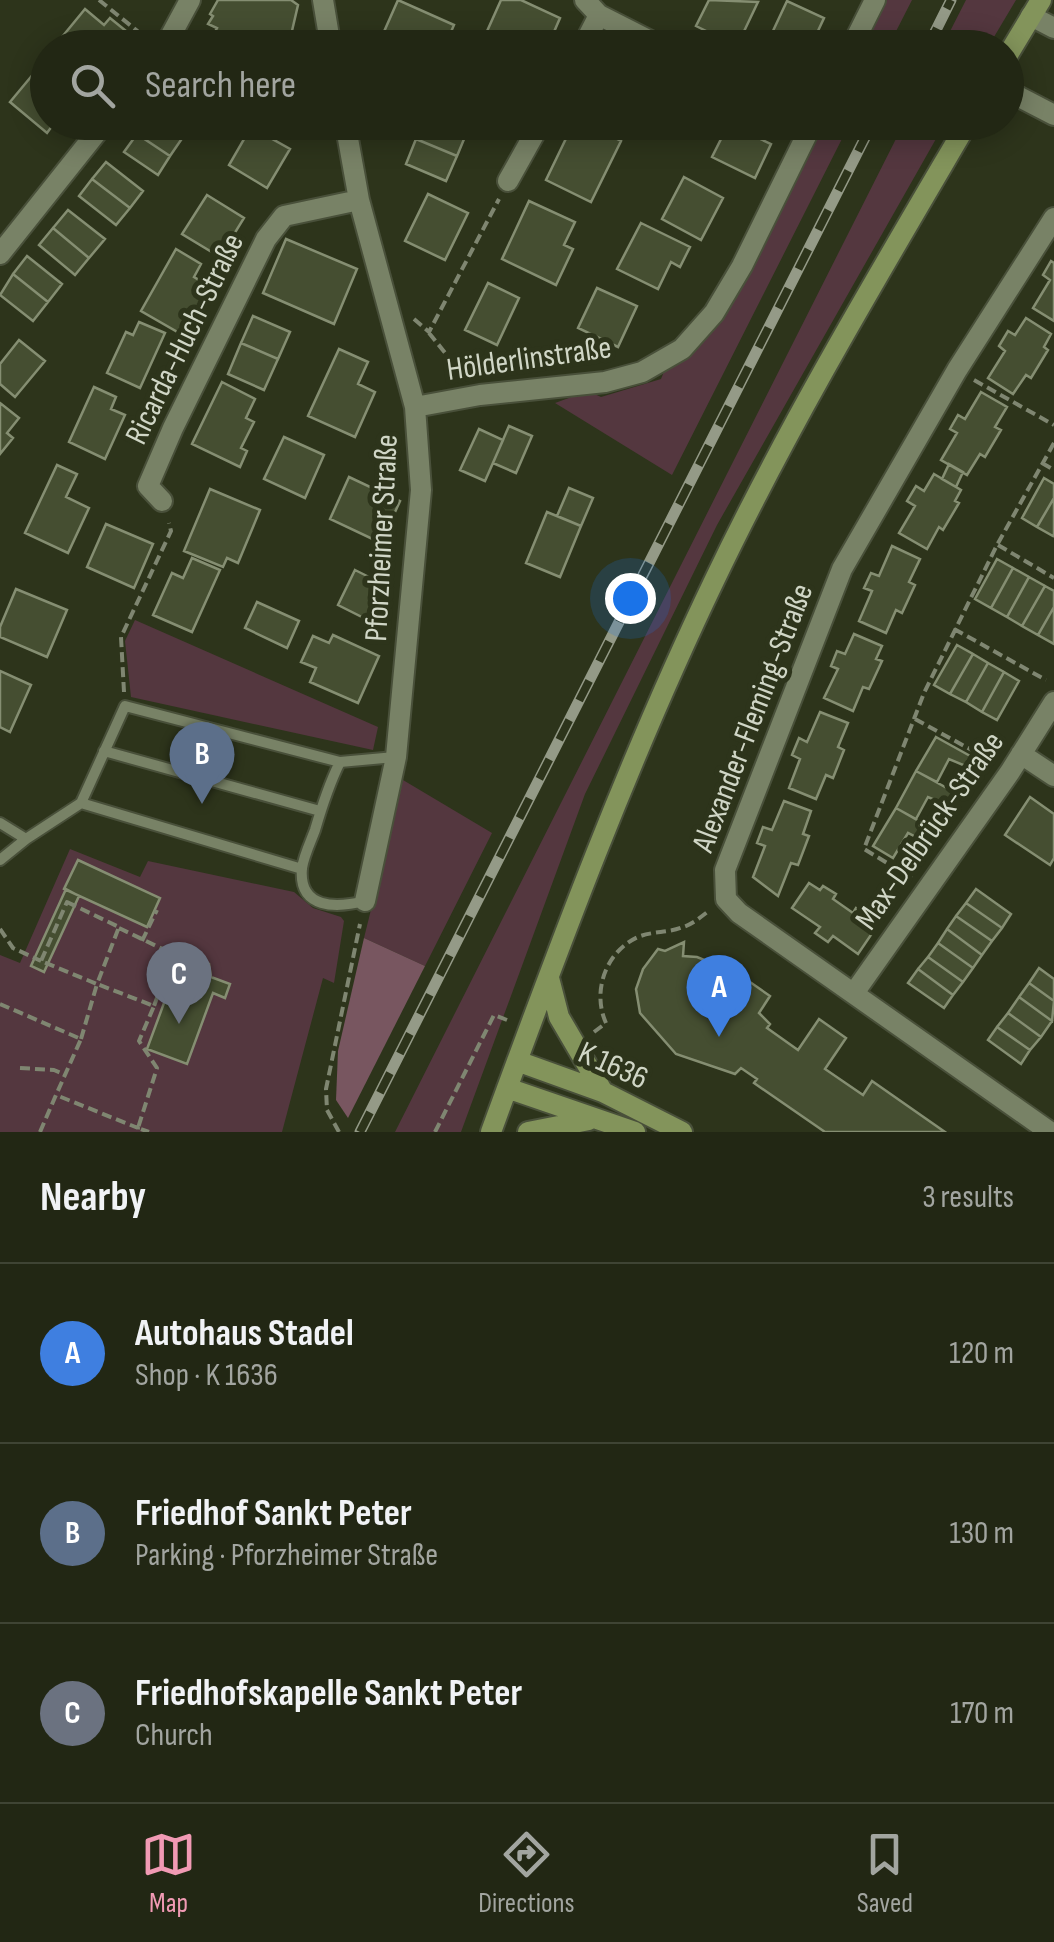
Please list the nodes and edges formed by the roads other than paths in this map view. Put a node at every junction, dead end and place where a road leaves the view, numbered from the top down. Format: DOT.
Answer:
graph roads {
  1 [pos="190,0"];
  2 [pos="323,0"];
  3 [pos="875,0"];
  4 [pos="592,8"];
  5 [pos="1036,8"];
  6 [pos="1054,28"];
  7 [pos="172,30"];
  8 [pos="328,30"];
  9 [pos="632,30"];
  10 [pos="860,30"];
  11 [pos="1023,30"];
  12 [pos="1024,99"];
  13 [pos="1054,114"];
  14 [pos="91,140"];
  15 [pos="348,140"];
  16 [pos="531,140"];
  17 [pos="804,140"];
  18 [pos="958,140"];
  19 [pos="508,182"];
  20 [pos="358,200"];
  21 [pos="1054,218"];
  22 [pos="0,254"];
  23 [pos="416,407"];
  24 [pos="162,502"];
  25 [pos="1054,702"];
  26 [pos="104,751"];
  27 [pos="1021,754"];
  28 [pos="396,757"];
  29 [pos="340,762"];
  30 [pos="1054,776"];
  31 [pos="81,803"];
  32 [pos="320,811"];
  33 [pos="0,822"];
  34 [pos="26,839"];
  35 [pos="0,860"];
  36 [pos="302,869"];
  37 [pos="365,901"];
  38 [pos="548,976"];
  39 [pos="854,993"];
  40 [pos="517,1060"];
  41 [pos="507,1088"];
  42 [pos="603,1092"];
  43 [pos="594,1120"];
  44 [pos="491,1132"];
  45 [pos="528,1132"];
  46 [pos="635,1132"];
  47 [pos="682,1132"];
  48 [pos="1050,1132"];
  1 -- 7 [label="street"];
  2 -- 8 [label="street"];
  3 -- 10 [label="street"];
  4 -- 9 [label="street"];
  5 -- 6 [label="street"];
  5 -- 11 [label="main road"];
  12 -- 13 [label="street"];
  14 -- 22 [label="street"];
  15 -- 20 [label="street, Pforzheimer Straße"];
  16 -- 19 [label="street"];
  17 -- 23 [label="street, Hölderlinstraße"];
  18 -- 38 [label="main road"];
  20 -- 23 [label="street, Pforzheimer Straße"];
  20 -- 24 [label="street, Ricarda-Huch-Straße"];
  21 -- 39 [label="street, Alexander-Fleming-Straße"];
  23 -- 28 [label="street, Pforzheimer Straße"];
  25 -- 27 [label="street, Max-Delbrück-Straße"];
  26 -- 29 [label="lane"];
  26 -- 31 [label="lane"];
  26 -- 32 [label="lane"];
  27 -- 30 [label="street"];
  27 -- 39 [label="street, Max-Delbrück-Straße"];
  28 -- 29 [label="lane"];
  28 -- 37 [label="street, Pforzheimer Straße"];
  29 -- 32 [label="lane"];
  31 -- 34 [label="lane"];
  31 -- 36 [label="lane"];
  32 -- 36 [label="lane"];
  33 -- 34 [label="lane"];
  34 -- 35 [label="lane"];
  36 -- 37 [label="lane"];
  38 -- 40 [label="main road"];
  38 -- 42 [label="main road"];
  39 -- 48 [label="street, Alexander-Fleming-Straße"];
  40 -- 41 [label="main road"];
  40 -- 42 [label="main road, K 1636"];
  41 -- 43 [label="main road, K 1636"];
  41 -- 44 [label="main road"];
  42 -- 47 [label="main road, K 1636"];
  43 -- 45 [label="main road"];
  43 -- 46 [label="main road, K 1636"];
}
